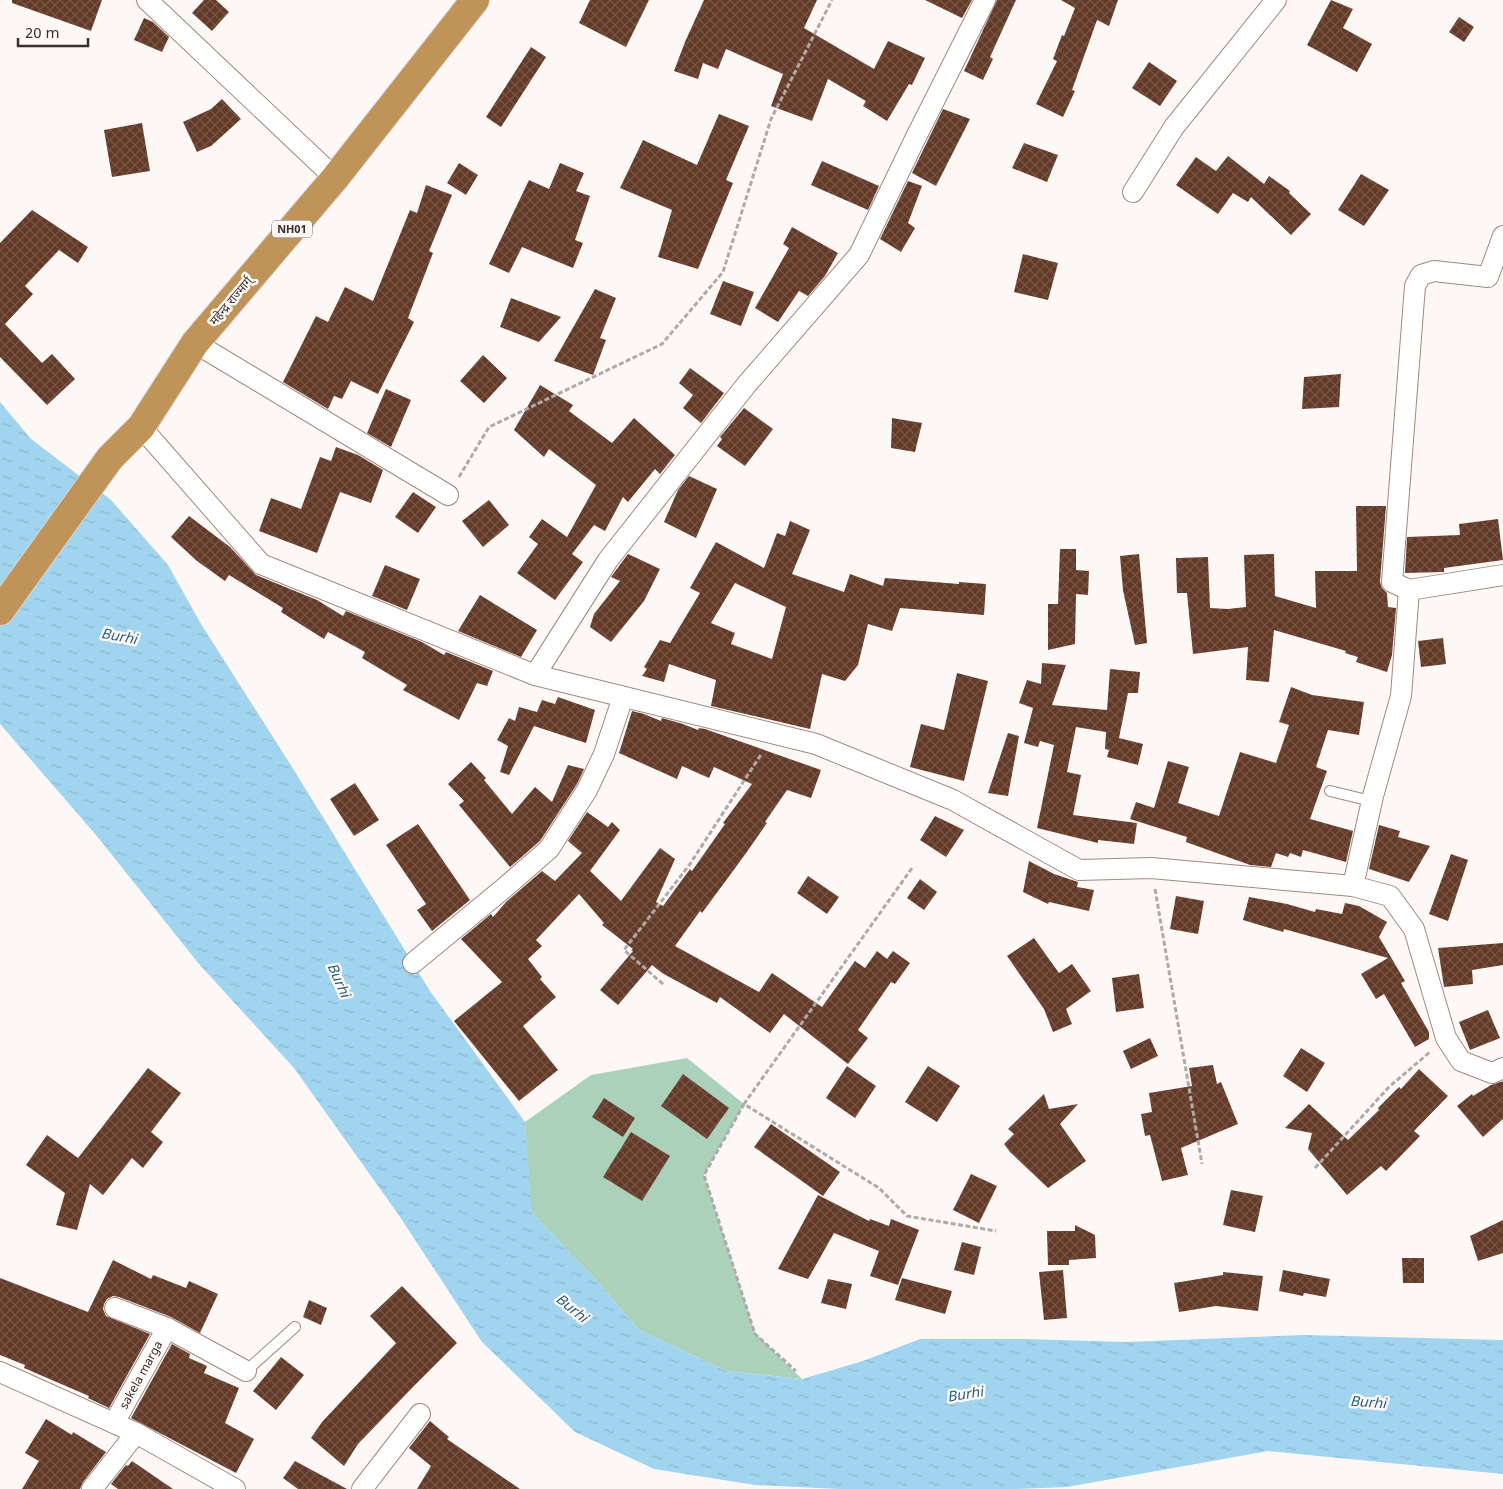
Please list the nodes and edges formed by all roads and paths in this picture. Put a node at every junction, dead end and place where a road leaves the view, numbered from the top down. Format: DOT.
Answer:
graph roads {
  1 [pos="147,0"];
  2 [pos="475,0"];
  3 [pos="832,0"];
  4 [pos="985,0"];
  5 [pos="1276,0"];
  6 [pos="334,178"];
  7 [pos="1133,192"];
  8 [pos="1503,236"];
  9 [pos="1496,277"];
  10 [pos="195,343"];
  11 [pos="141,427"];
  12 [pos="448,495"];
  13 [pos="1503,575"];
  14 [pos="1409,590"];
  15 [pos="0,611"];
  16 [pos="535,676"];
  17 [pos="623,697"];
  18 [pos="775,734"];
  19 [pos="1330,791"];
  20 [pos="1371,801"];
  21 [pos="912,868"];
  22 [pos="1151,868"];
  23 [pos="1353,886"];
  24 [pos="413,962"];
  25 [pos="663,984"];
  26 [pos="1446,1038"];
  27 [pos="1503,1068"];
  28 [pos="744,1104"];
  29 [pos="1202,1164"];
  30 [pos="1315,1168"];
  31 [pos="996,1231"];
  32 [pos="115,1308"];
  33 [pos="294,1327"];
  34 [pos="167,1328"];
  35 [pos="246,1371"];
  36 [pos="796,1371"];
  37 [pos="0,1372"];
  38 [pos="420,1414"];
  39 [pos="114,1423"];
  40 [pos="136,1433"];
  41 [pos="92,1489"];
  42 [pos="236,1489"];
  43 [pos="362,1489"];
  1 -- 6 [label="street"];
  2 -- 6 [label="highway, महेन्द्र राज्मार्ग् / NH01"];
  3 -- 12 [label="path"];
  4 -- 16 [label="street"];
  5 -- 7 [label="street"];
  6 -- 10 [label="highway, महेन्द्र राज्मार्ग् / NH01"];
  8 -- 9 [label="street"];
  9 -- 14 [label="street"];
  10 -- 11 [label="highway, महेन्द्र राज्मार्ग् / NH01"];
  10 -- 12 [label="street"];
  11 -- 15 [label="highway, महेन्द्र राज्मार्ग् / NH01"];
  11 -- 16 [label="street"];
  13 -- 14 [label="street"];
  14 -- 20 [label="street"];
  16 -- 17 [label="street"];
  17 -- 18 [label="street"];
  17 -- 24 [label="street"];
  18 -- 22 [label="street"];
  18 -- 25 [label="path"];
  19 -- 20 [label="lane"];
  20 -- 23 [label="street"];
  21 -- 28 [label="path"];
  22 -- 23 [label="street"];
  22 -- 29 [label="path"];
  23 -- 26 [label="street"];
  26 -- 27 [label="street"];
  26 -- 30 [label="path"];
  28 -- 31 [label="path"];
  28 -- 36 [label="path"];
  32 -- 34 [label="street, sakela marga"];
  33 -- 35 [label="lane"];
  34 -- 35 [label="street, sakela marga"];
  34 -- 39 [label="street, sakela marga"];
  37 -- 39 [label="street"];
  38 -- 43 [label="street"];
  39 -- 40 [label="street"];
  40 -- 41 [label="street"];
  40 -- 42 [label="street"];
}
